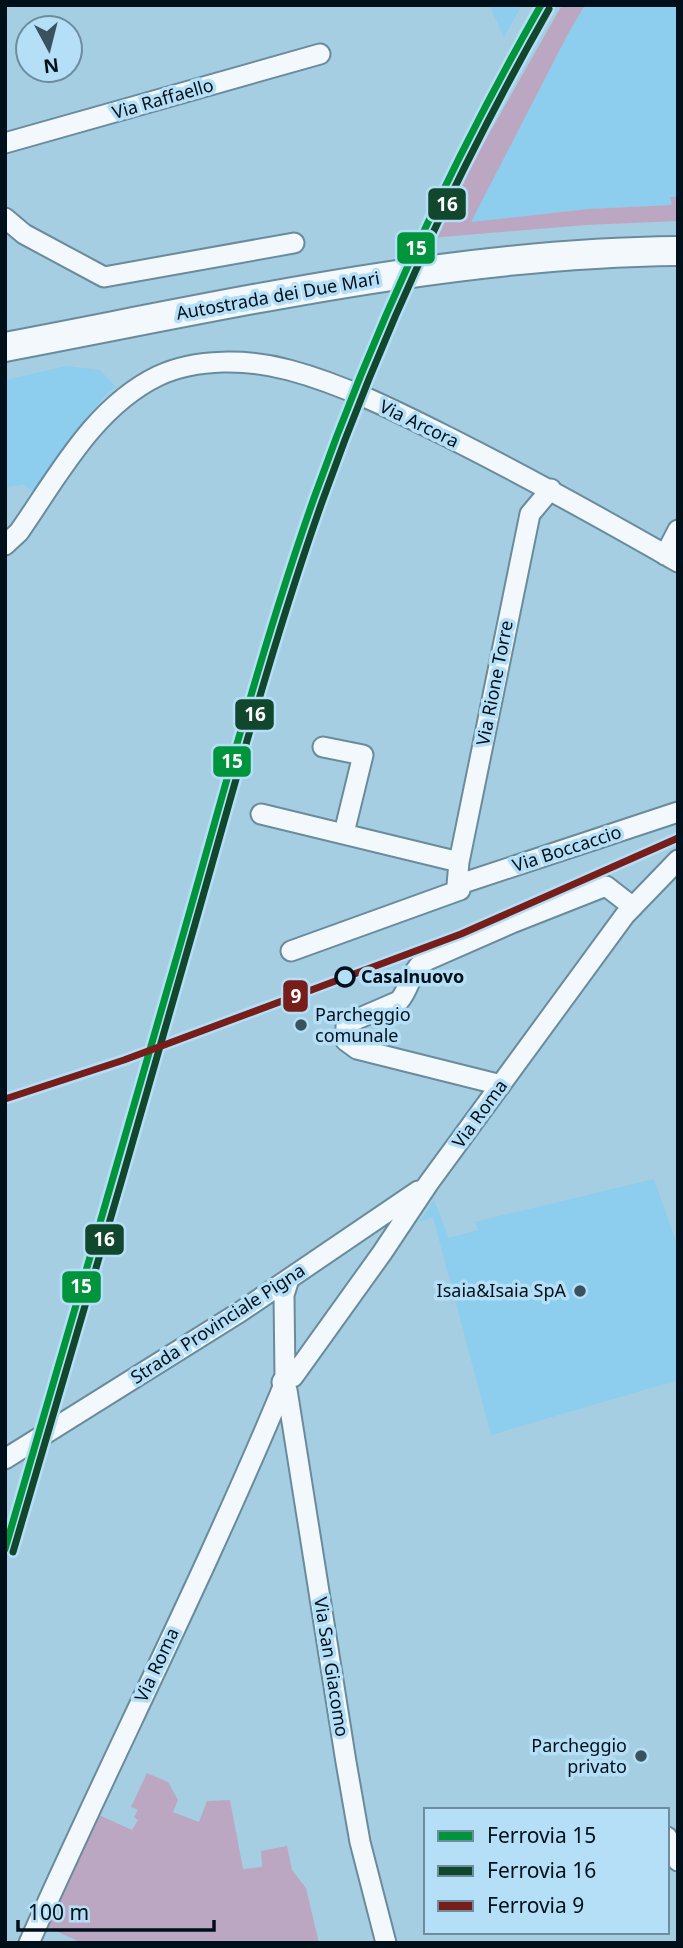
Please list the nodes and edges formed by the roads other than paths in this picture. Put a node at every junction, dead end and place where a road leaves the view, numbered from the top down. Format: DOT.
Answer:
graph roads {
  1 [pos="320,54"];
  2 [pos="5,143"];
  3 [pos="5,218"];
  4 [pos="678,233"];
  5 [pos="294,243"];
  6 [pos="678,251"];
  7 [pos="447,259"];
  8 [pos="381,269"];
  9 [pos="5,329"];
  10 [pos="5,347"];
  11 [pos="551,489"];
  12 [pos="678,530"];
  13 [pos="5,545"];
  14 [pos="671,559"];
  15 [pos="323,747"];
  16 [pos="678,812"];
  17 [pos="261,814"];
  18 [pos="344,833"];
  19 [pos="678,860"];
  20 [pos="459,862"];
  21 [pos="457,885"];
  22 [pos="633,907"];
  23 [pos="291,951"];
  24 [pos="501,1085"];
  25 [pos="428,1184"];
  26 [pos="359,1231"];
  27 [pos="382,1253"];
  28 [pos="289,1279"];
  29 [pos="240,1312"];
  30 [pos="284,1320"];
  31 [pos="287,1382"];
  32 [pos="5,1459"];
  33 [pos="669,1842"];
  34 [pos="678,1861"];
  35 [pos="29,1943"];
  36 [pos="386,1943"];
  1 -- 2 [label="street, Via Raffaello"];
  3 -- 5 [label="street"];
  4 -- 7 [label="highway, Autostrada dei Due Mari"];
  6 -- 7 [label="highway, Autostrada dei Due Mari"];
  7 -- 8 [label="highway, Autostrada dei Due Mari"];
  8 -- 9 [label="highway, Autostrada dei Due Mari"];
  8 -- 10 [label="highway, Autostrada dei Due Mari"];
  11 -- 13 [label="street, Via Arcora"];
  11 -- 14 [label="street, Via Arcora"];
  11 -- 20 [label="street, Via Rione Torre"];
  12 -- 14 [label="street"];
  15 -- 18 [label="street"];
  16 -- 21 [label="street, Via Boccaccio"];
  17 -- 18 [label="street"];
  18 -- 20 [label="street"];
  19 -- 22 [label="street, Via Roma"];
  20 -- 21 [label="street, Via Rione Torre"];
  21 -- 23 [label="street, Via Boccaccio"];
  22 -- 24 [label="street, Via Roma"];
  22 -- 24 [label="street"];
  24 -- 25 [label="street, Via Roma"];
  25 -- 26 [label="street, Strada Provinciale Pigna"];
  25 -- 27 [label="street, Via Roma"];
  26 -- 27 [label="street"];
  26 -- 28 [label="street, Strada Provinciale Pigna"];
  27 -- 31 [label="street, Via Roma"];
  28 -- 29 [label="street, Strada Provinciale Pigna"];
  28 -- 30 [label="street, Via Roma"];
  29 -- 30 [label="street"];
  29 -- 32 [label="street, Strada Provinciale Pigna"];
  30 -- 31 [label="street, Via Roma"];
  31 -- 35 [label="street, Via Roma"];
  31 -- 36 [label="street, Via San Giacomo"];
  33 -- 34 [label="street"];
}
